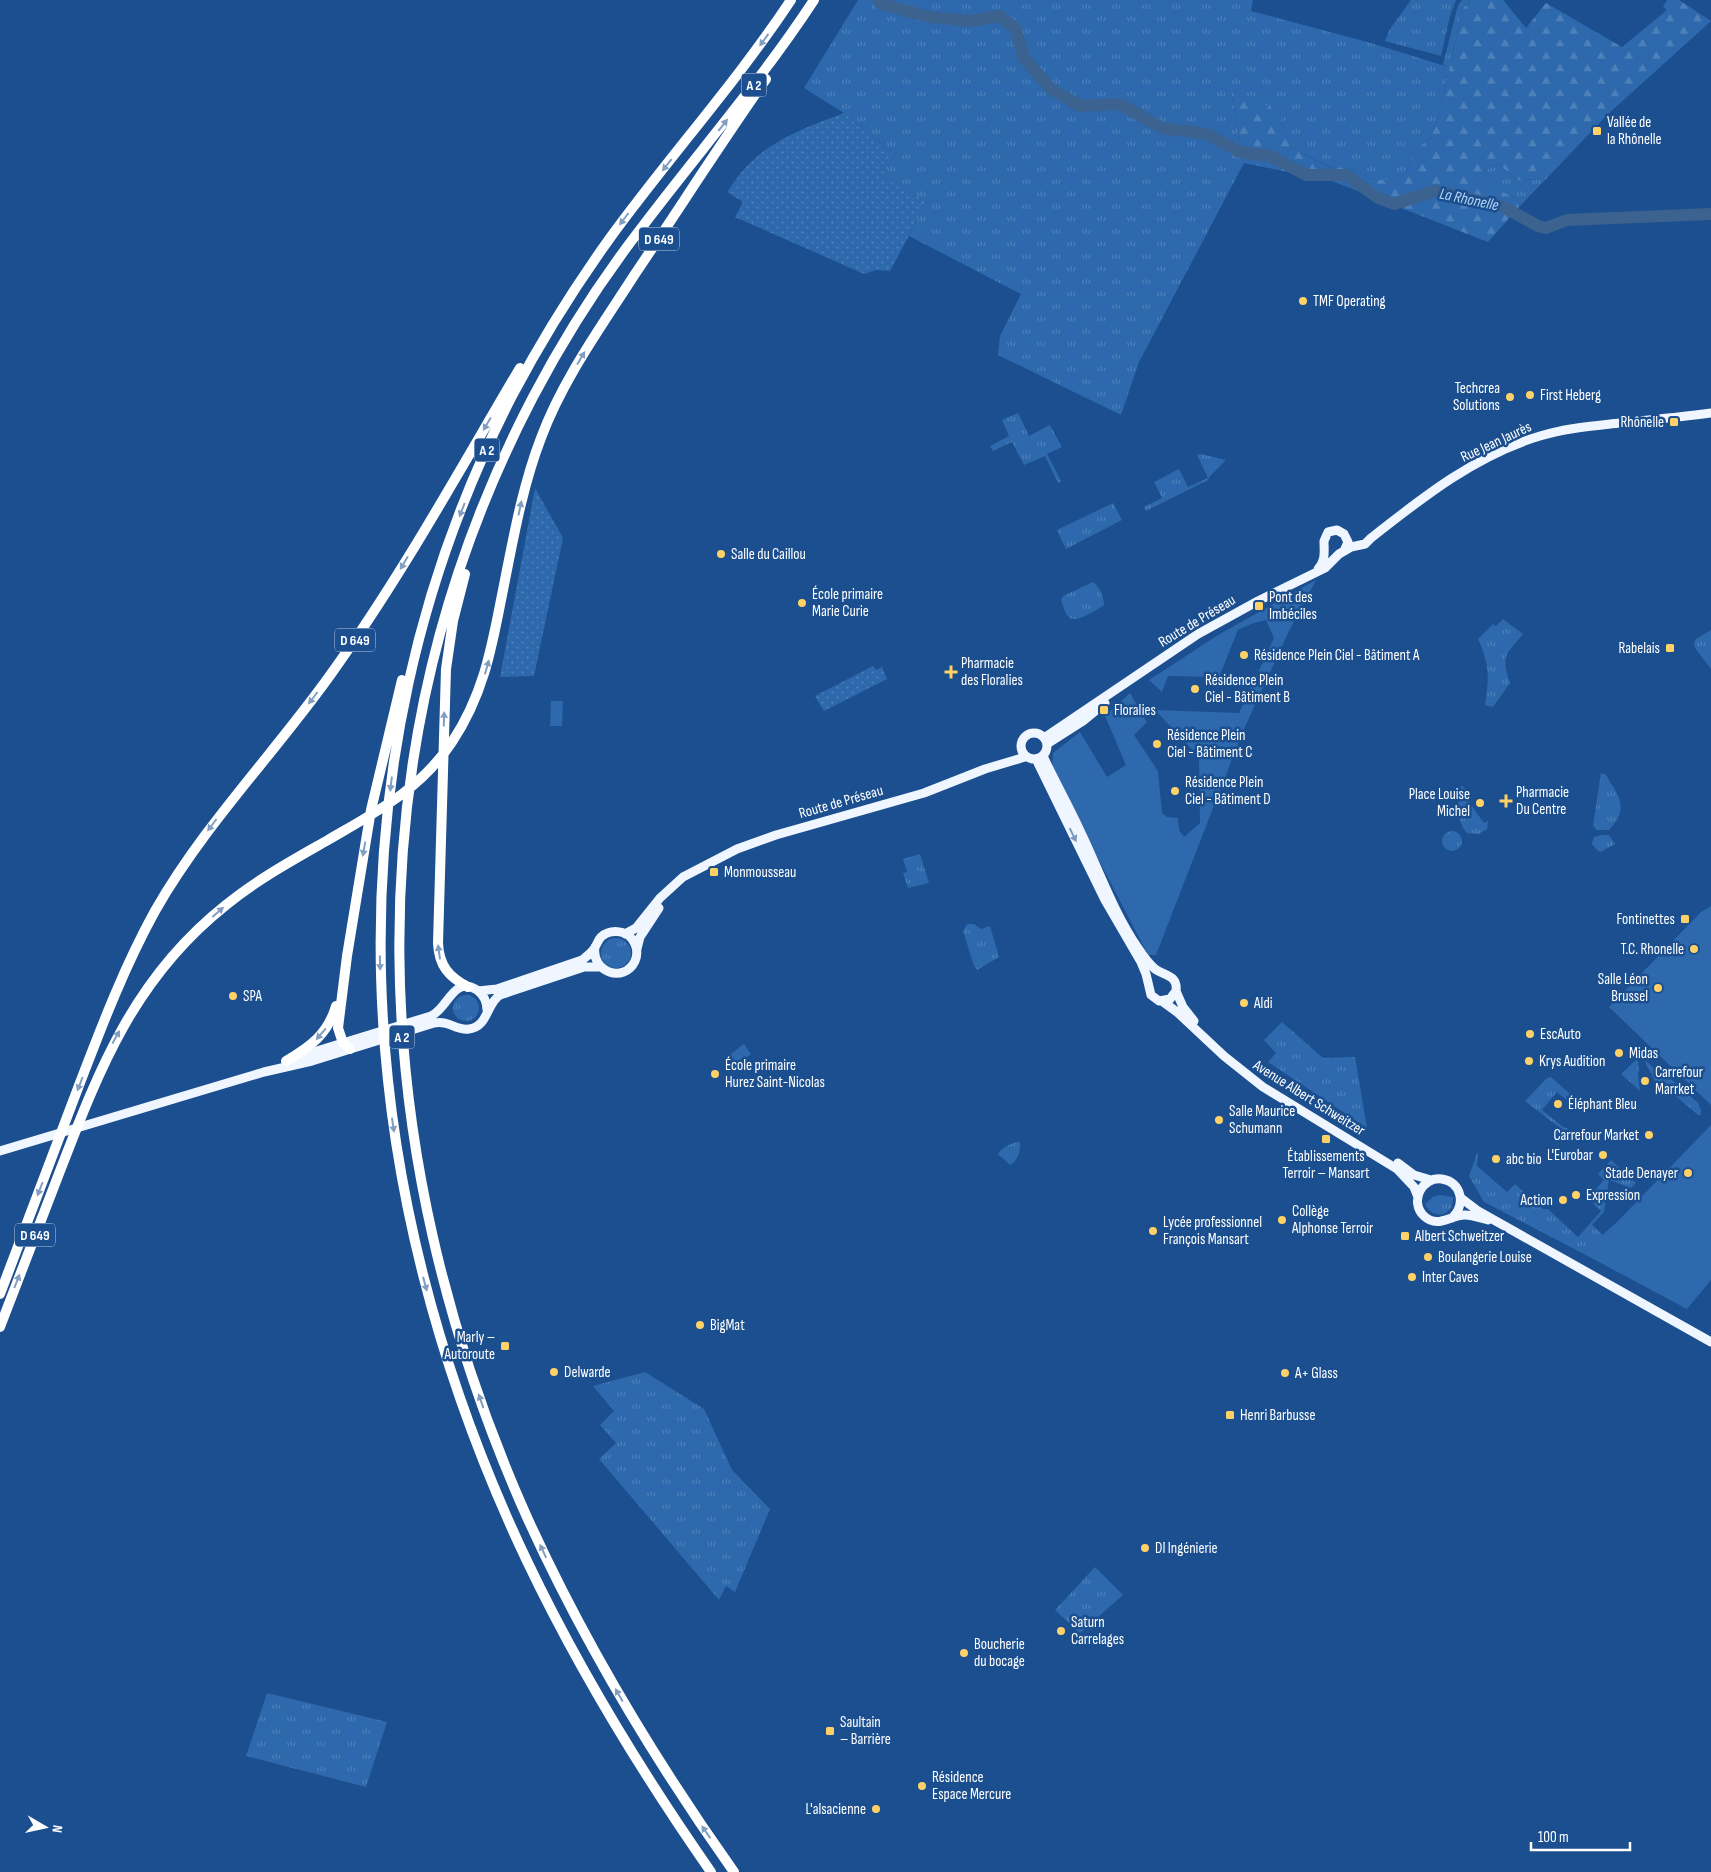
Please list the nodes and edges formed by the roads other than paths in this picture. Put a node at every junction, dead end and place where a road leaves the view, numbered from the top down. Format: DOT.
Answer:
graph roads {
  1 [pos="792,0"];
  2 [pos="813,2"];
  3 [pos="562,310"];
  4 [pos="1711,413"];
  5 [pos="491,486"];
  6 [pos="1347,538"];
  7 [pos="1371,538"];
  8 [pos="1325,548"];
  9 [pos="1341,552"];
  10 [pos="1316,571"];
  11 [pos="1280,589"];
  12 [pos="431,599"];
  13 [pos="1045,741"];
  14 [pos="1023,753"];
  15 [pos="1040,758"];
  16 [pos="706,866"];
  17 [pos="626,934"];
  18 [pos="595,947"];
  19 [pos="637,949"];
  20 [pos="347,956"];
  21 [pos="601,967"];
  22 [pos="1162,974"];
  23 [pos="1150,985"];
  24 [pos="473,989"];
  25 [pos="1176,991"];
  26 [pos="1162,1001"];
  27 [pos="445,1004"];
  28 [pos="487,1010"];
  29 [pos="423,1023"];
  30 [pos="452,1024"];
  31 [pos="346,1046"];
  32 [pos="286,1061"];
  33 [pos="264,1072"];
  34 [pos="0,1151"];
  35 [pos="1431,1180"];
  36 [pos="1418,1197"];
  37 [pos="1461,1198"];
  38 [pos="1452,1218"];
  39 [pos="1500,1223"];
  40 [pos="0,1294"];
  41 [pos="0,1327"];
  42 [pos="1711,1342"];
  43 [pos="711,1872"];
  44 [pos="734,1872"];
  1 -- 3 [label="highway, A 2, one-way"];
  5 -- 2 [label="highway, A 2, one-way"];
  41 -- 2 [label="highway, D 649, one-way"];
  3 -- 12 [label="highway, A 2, one-way"];
  3 -- 40 [label="highway, D 649, one-way"];
  4 -- 7 [label="main road, Rue Jean Jaurès"];
  24 -- 5 [label="highway, one-way"];
  44 -- 5 [label="highway, A 2, one-way"];
  6 -- 7 [label="main road"];
  6 -- 8 [label="main road"];
  6 -- 9 [label="main road"];
  7 -- 9 [label="main road, Rue Jean Jaurès"];
  8 -- 9 [label="main road"];
  8 -- 10 [label="main road"];
  9 -- 10 [label="main road, Rue Jean Jaurès"];
  10 -- 11 [label="main road, Rue Jean Jaurès"];
  11 -- 13 [label="main road, Route de Préseau"];
  12 -- 20 [label="highway, one-way"];
  12 -- 43 [label="highway, A 2, one-way"];
  13 -- 14 [label="main road"];
  13 -- 15 [label="main road"];
  14 -- 15 [label="main road"];
  14 -- 16 [label="main road, Route de Préseau"];
  15 -- 22 [label="main road"];
  15 -- 23 [label="main road, one-way"];
  16 -- 17 [label="main road, Route de Préseau"];
  16 -- 19 [label="main road, Route de Préseau"];
  17 -- 18 [label="main road"];
  17 -- 19 [label="main road"];
  18 -- 21 [label="main road"];
  18 -- 24 [label="main road"];
  19 -- 21 [label="main road"];
  20 -- 31 [label="highway"];
  20 -- 32 [label="highway, one-way"];
  21 -- 28 [label="main road"];
  22 -- 23 [label="main road"];
  22 -- 25 [label="main road"];
  23 -- 26 [label="main road"];
  24 -- 27 [label="main road"];
  24 -- 28 [label="main road"];
  25 -- 26 [label="main road"];
  25 -- 35 [label="main road, Avenue Albert Schweitzer"];
  26 -- 36 [label="main road, Avenue Albert Schweitzer"];
  27 -- 29 [label="main road"];
  27 -- 30 [label="main road"];
  28 -- 30 [label="main road"];
  29 -- 30 [label="main road"];
  29 -- 31 [label="main road"];
  31 -- 32 [label="main road"];
  31 -- 33 [label="main road"];
  32 -- 33 [label="main road"];
  33 -- 34 [label="main road"];
  35 -- 36 [label="main road"];
  35 -- 37 [label="main road"];
  36 -- 38 [label="main road"];
  37 -- 38 [label="main road"];
  37 -- 39 [label="main road"];
  38 -- 39 [label="main road"];
  39 -- 42 [label="main road"];
}
